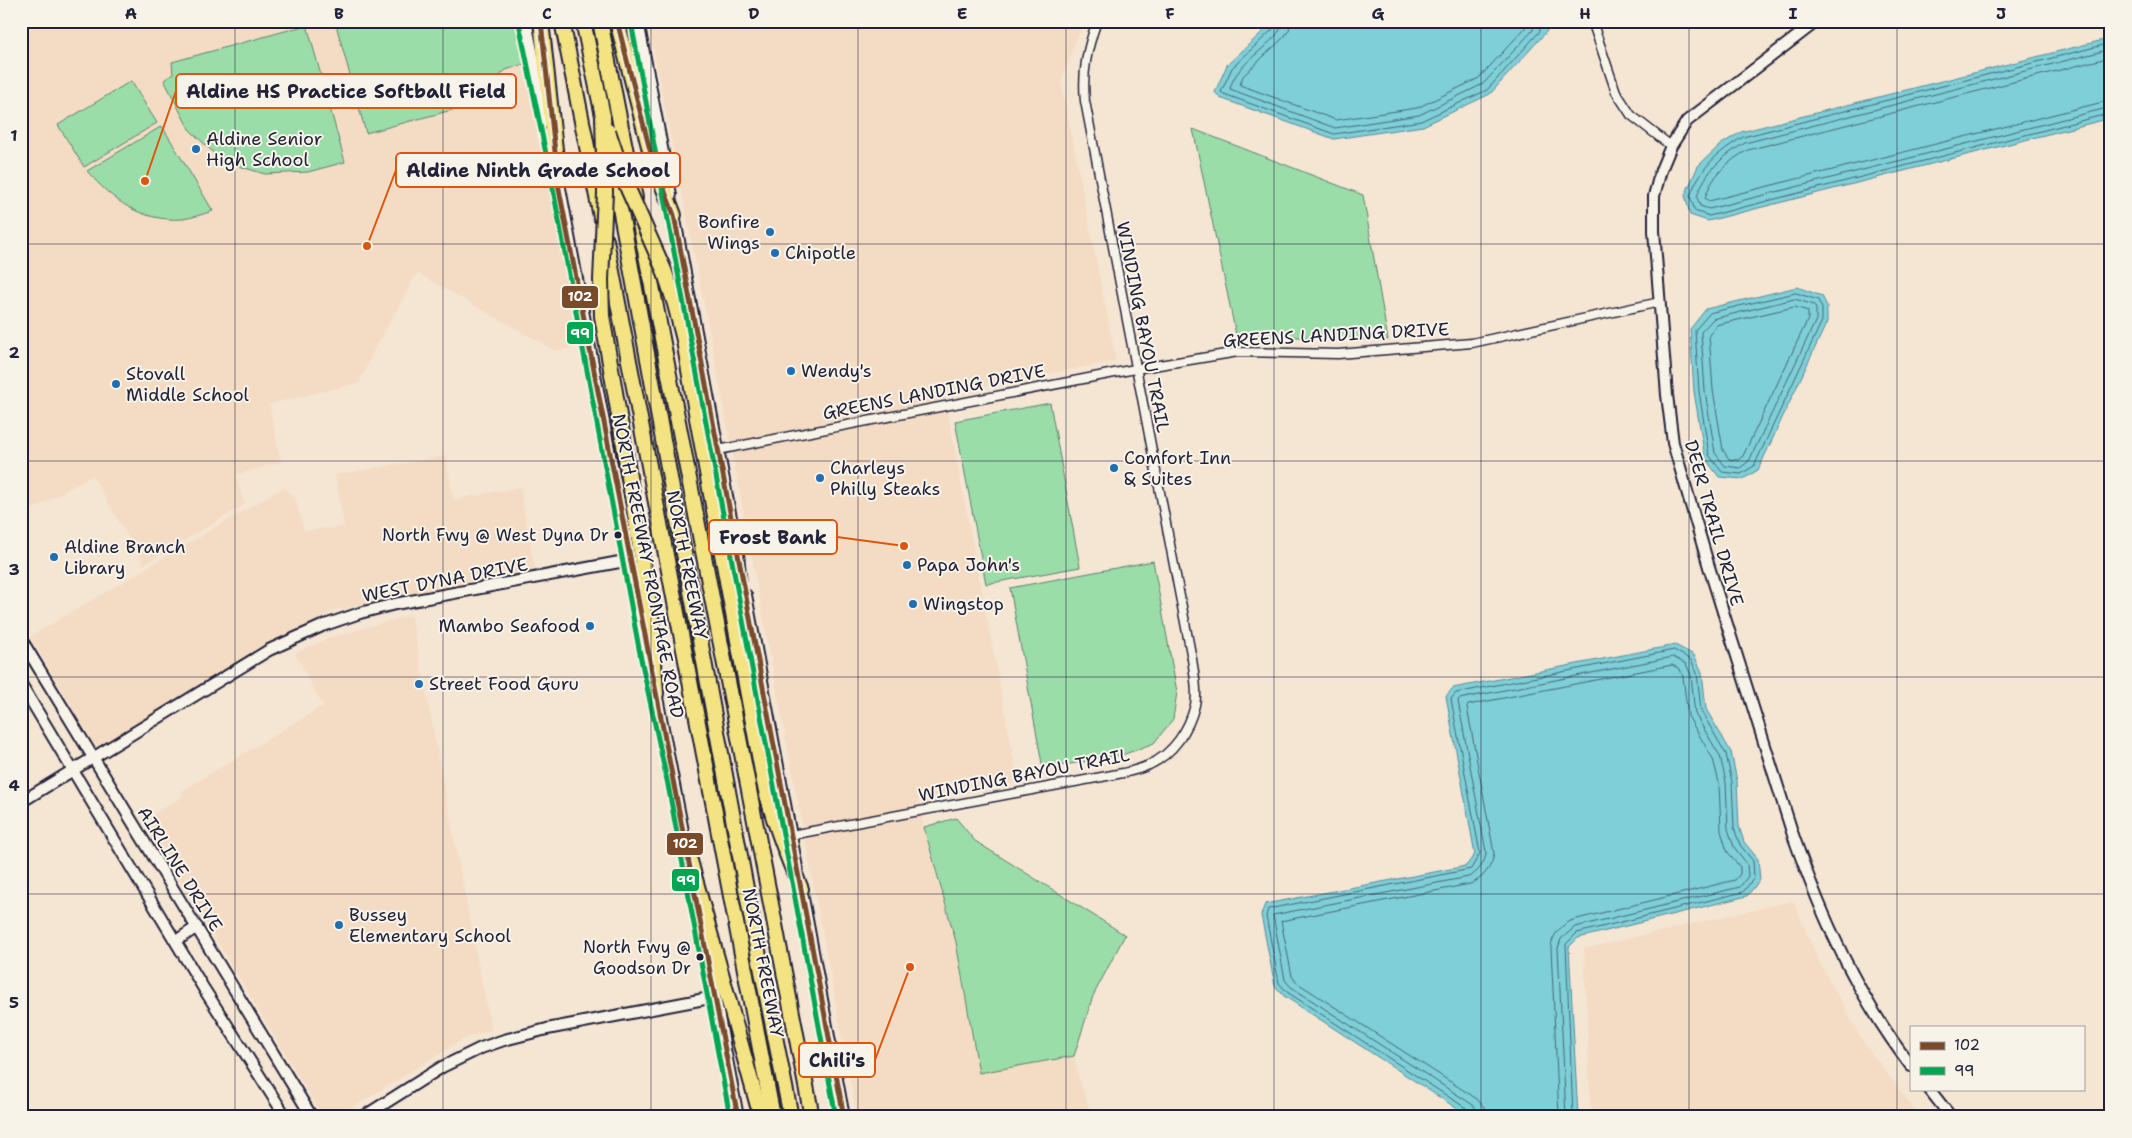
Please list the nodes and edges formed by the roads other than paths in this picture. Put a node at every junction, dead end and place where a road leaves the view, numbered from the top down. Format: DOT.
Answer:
graph roads {
  1 [pos="526,21"];
  2 [pos="542,21"];
  3 [pos="562,21"];
  4 [pos="583,21"];
  5 [pos="600,21"];
  6 [pos="617,21"];
  7 [pos="638,21"];
  8 [pos="1097,21"];
  9 [pos="1592,21"];
  10 [pos="1817,21"];
  11 [pos="602,116"];
  12 [pos="1671,146"];
  13 [pos="558,177"];
  14 [pos="674,215"];
  15 [pos="1660,302"];
  16 [pos="1135,368"];
  17 [pos="718,450"];
  18 [pos="734,532"];
  19 [pos="630,560"];
  20 [pos="21,639"];
  21 [pos="21,684"];
  22 [pos="656,694"];
  23 [pos="750,710"];
  24 [pos="93,758"];
  25 [pos="74,770"];
  26 [pos="21,802"];
  27 [pos="791,835"];
  28 [pos="687,850"];
  29 [pos="801,889"];
  30 [pos="197,927"];
  31 [pos="176,941"];
  32 [pos="715,997"];
  33 [pos="1910,1065"];
  34 [pos="1930,1090"];
  35 [pos="286,1117"];
  36 [pos="312,1117"];
  37 [pos="363,1117"];
  38 [pos="738,1117"];
  39 [pos="761,1117"];
  40 [pos="773,1117"];
  41 [pos="791,1117"];
  42 [pos="812,1117"];
  43 [pos="844,1117"];
  44 [pos="1951,1117"];
  1 -- 13 [label="main road, NORTH FREEWAY FRONTAGE ROAD"];
  2 -- 13 [label="highway"];
  3 -- 40 [label="highway, NORTH FREEWAY"];
  4 -- 11 [label="highway, NORTH FREEWAY"];
  5 -- 42 [label="highway, NORTH FREEWAY"];
  6 -- 14 [label="highway"];
  7 -- 14 [label="main road"];
  8 -- 16 [label="street, WINDING BAYOU TRAIL"];
  9 -- 12 [label="street"];
  10 -- 12 [label="main road, DEER TRAIL DRIVE"];
  11 -- 22 [label="highway, bridge"];
  11 -- 23 [label="highway, bridge"];
  11 -- 41 [label="highway, NORTH FREEWAY, bridge"];
  12 -- 15 [label="main road, DEER TRAIL DRIVE"];
  13 -- 19 [label="main road, NORTH FREEWAY FRONTAGE ROAD"];
  14 -- 17 [label="main road"];
  15 -- 16 [label="street, GREENS LANDING DRIVE"];
  15 -- 33 [label="main road, DEER TRAIL DRIVE"];
  16 -- 17 [label="street, GREENS LANDING DRIVE"];
  16 -- 27 [label="street, WINDING BAYOU TRAIL"];
  17 -- 18 [label="main road"];
  18 -- 23 [label="highway"];
  18 -- 27 [label="main road"];
  19 -- 22 [label="main road, NORTH FREEWAY FRONTAGE ROAD"];
  19 -- 24 [label="main road, WEST DYNA DRIVE"];
  20 -- 24 [label="main road, AIRLINE DRIVE"];
  21 -- 25 [label="main road"];
  22 -- 28 [label="main road, NORTH FREEWAY FRONTAGE ROAD"];
  23 -- 29 [label="highway"];
  24 -- 25 [label="main road, WEST DYNA DRIVE"];
  24 -- 30 [label="main road, AIRLINE DRIVE"];
  25 -- 26 [label="main road, WEST DYNA DRIVE"];
  25 -- 31 [label="main road"];
  27 -- 29 [label="main road"];
  28 -- 32 [label="main road, NORTH FREEWAY FRONTAGE ROAD"];
  28 -- 39 [label="highway"];
  29 -- 43 [label="main road"];
  30 -- 31 [label="main road"];
  30 -- 36 [label="main road, AIRLINE DRIVE"];
  31 -- 35 [label="main road"];
  32 -- 37 [label="main road"];
  32 -- 38 [label="main road, NORTH FREEWAY FRONTAGE ROAD"];
  34 -- 44 [label="main road"];
}
